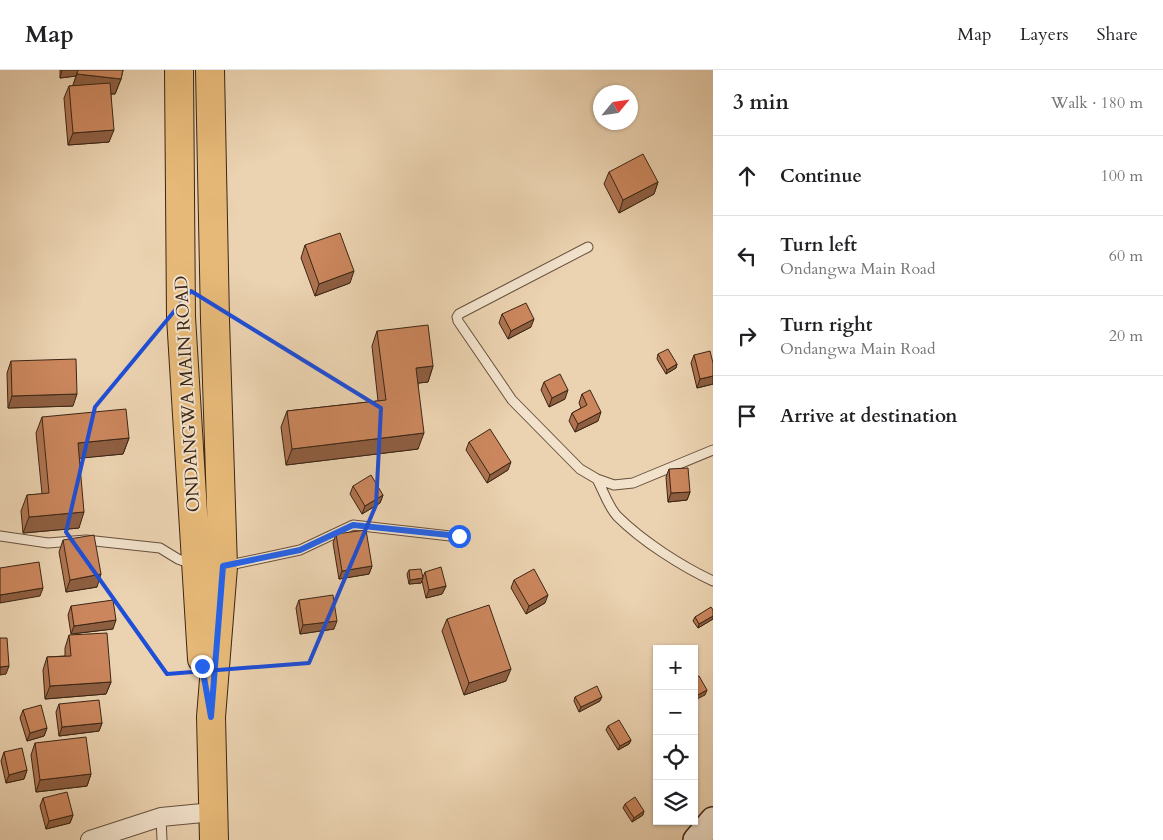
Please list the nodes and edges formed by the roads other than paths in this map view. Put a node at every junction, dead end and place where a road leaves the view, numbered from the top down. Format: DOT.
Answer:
graph roads {
  1 [pos="179,70"];
  2 [pos="210,70"];
  3 [pos="588,247"];
  4 [pos="713,450"];
  5 [pos="596,479"];
  6 [pos="0,536"];
  7 [pos="459,536"];
  8 [pos="196,565"];
  9 [pos="223,566"];
  10 [pos="713,582"];
  11 [pos="211,717"];
  12 [pos="213,812"];
  13 [pos="161,817"];
  14 [pos="713,820"];
  15 [pos="90,840"];
  16 [pos="162,840"];
  17 [pos="214,840"];
  18 [pos="696,840"];
  1 -- 8 [label="main road, ONDANGWA MAIN ROAD"];
  2 -- 9 [label="main road, ONDANGWA MAIN ROAD"];
  3 -- 5 [label="lane"];
  4 -- 5 [label="lane"];
  5 -- 10 [label="lane"];
  6 -- 8 [label="lane"];
  7 -- 9 [label="lane"];
  8 -- 11 [label="main road, ONDANGWA MAIN ROAD"];
  9 -- 11 [label="main road, ONDANGWA MAIN ROAD"];
  11 -- 12 [label="main road, ONDANGWA MAIN ROAD"];
  12 -- 13 [label="street"];
  12 -- 17 [label="main road, ONDANGWA MAIN ROAD"];
  13 -- 15 [label="street"];
  13 -- 16 [label="lane"];
  14 -- 18 [label="street"];
}
